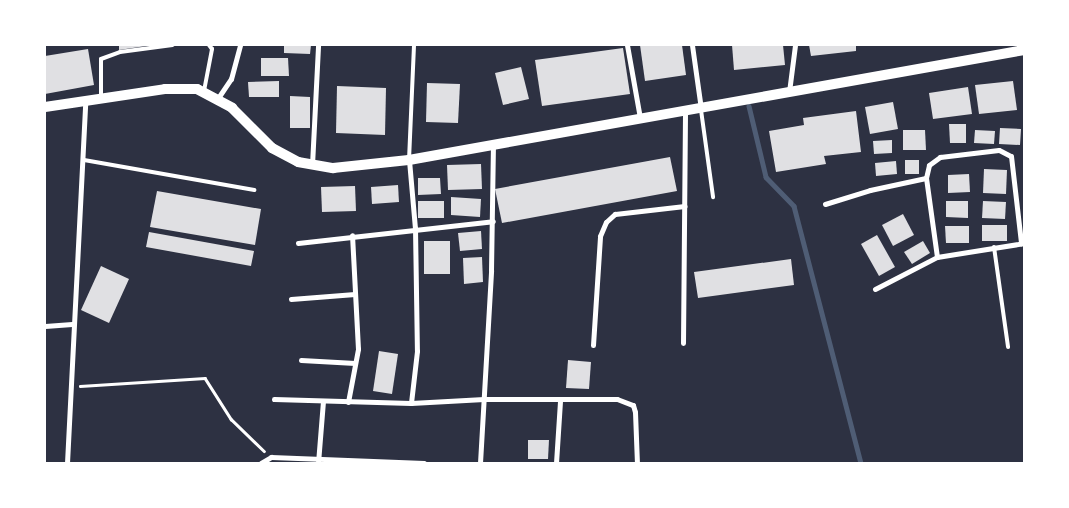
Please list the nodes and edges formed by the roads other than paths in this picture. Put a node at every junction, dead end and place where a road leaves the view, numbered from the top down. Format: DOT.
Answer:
graph roads {
  1 [pos="173,45"];
  2 [pos="209,45"];
  3 [pos="240,45"];
  4 [pos="318,45"];
  5 [pos="414,45"];
  6 [pos="627,45"];
  7 [pos="692,45"];
  8 [pos="795,45"];
  9 [pos="1024,50"];
  10 [pos="204,91"];
  11 [pos="789,92"];
  12 [pos="218,98"];
  13 [pos="101,99"];
  14 [pos="85,102"];
  15 [pos="45,106"];
  16 [pos="701,110"];
  17 [pos="685,113"];
  18 [pos="641,120"];
  19 [pos="493,145"];
  20 [pos="84,160"];
  21 [pos="408,160"];
  22 [pos="312,166"];
  23 [pos="926,178"];
  24 [pos="254,190"];
  25 [pos="713,197"];
  26 [pos="825,204"];
  27 [pos="685,206"];
  28 [pos="493,221"];
  29 [pos="415,228"];
  30 [pos="352,235"];
  31 [pos="298,243"];
  32 [pos="1022,243"];
  33 [pos="994,247"];
  34 [pos="937,257"];
  35 [pos="875,289"];
  36 [pos="355,294"];
  37 [pos="291,300"];
  38 [pos="72,324"];
  39 [pos="45,326"];
  40 [pos="683,344"];
  41 [pos="593,345"];
  42 [pos="1008,347"];
  43 [pos="301,360"];
  44 [pos="355,363"];
  45 [pos="274,399"];
  46 [pos="484,399"];
  47 [pos="323,401"];
  48 [pos="560,401"];
  49 [pos="348,402"];
  50 [pos="411,402"];
  51 [pos="318,461"];
  52 [pos="67,463"];
  53 [pos="261,463"];
  54 [pos="424,463"];
  55 [pos="480,463"];
  56 [pos="556,463"];
  57 [pos="637,463"];
  1 -- 13 [label="lane"];
  2 -- 10 [label="lane"];
  3 -- 12 [label="street"];
  4 -- 22 [label="street"];
  5 -- 21 [label="lane"];
  6 -- 18 [label="street"];
  7 -- 16 [label="street"];
  8 -- 11 [label="street"];
  9 -- 11 [label="main road"];
  10 -- 12 [label="main road"];
  10 -- 13 [label="main road"];
  11 -- 16 [label="main road"];
  12 -- 22 [label="main road"];
  13 -- 14 [label="main road"];
  14 -- 15 [label="main road"];
  14 -- 20 [label="street"];
  16 -- 17 [label="main road"];
  16 -- 25 [label="lane"];
  17 -- 18 [label="main road"];
  17 -- 27 [label="street"];
  18 -- 19 [label="main road"];
  19 -- 21 [label="main road"];
  19 -- 28 [label="street"];
  20 -- 24 [label="lane"];
  20 -- 38 [label="street"];
  21 -- 22 [label="main road"];
  21 -- 29 [label="street"];
  23 -- 26 [label="street"];
  23 -- 32 [label="street"];
  23 -- 34 [label="street"];
  27 -- 40 [label="street"];
  27 -- 41 [label="street"];
  28 -- 29 [label="street"];
  28 -- 46 [label="street"];
  29 -- 30 [label="street"];
  29 -- 50 [label="street"];
  30 -- 31 [label="street"];
  30 -- 36 [label="street"];
  32 -- 33 [label="street"];
  33 -- 34 [label="street"];
  33 -- 42 [label="lane"];
  34 -- 35 [label="street"];
  36 -- 37 [label="street"];
  36 -- 44 [label="street"];
  38 -- 39 [label="street"];
  38 -- 52 [label="street"];
  43 -- 44 [label="street"];
  44 -- 49 [label="street"];
  45 -- 47 [label="street"];
  46 -- 48 [label="street"];
  46 -- 50 [label="street"];
  46 -- 55 [label="street"];
  47 -- 49 [label="street"];
  47 -- 51 [label="street"];
  48 -- 56 [label="street"];
  48 -- 57 [label="street"];
  49 -- 50 [label="street"];
  51 -- 53 [label="street"];
  51 -- 54 [label="street"];
}
